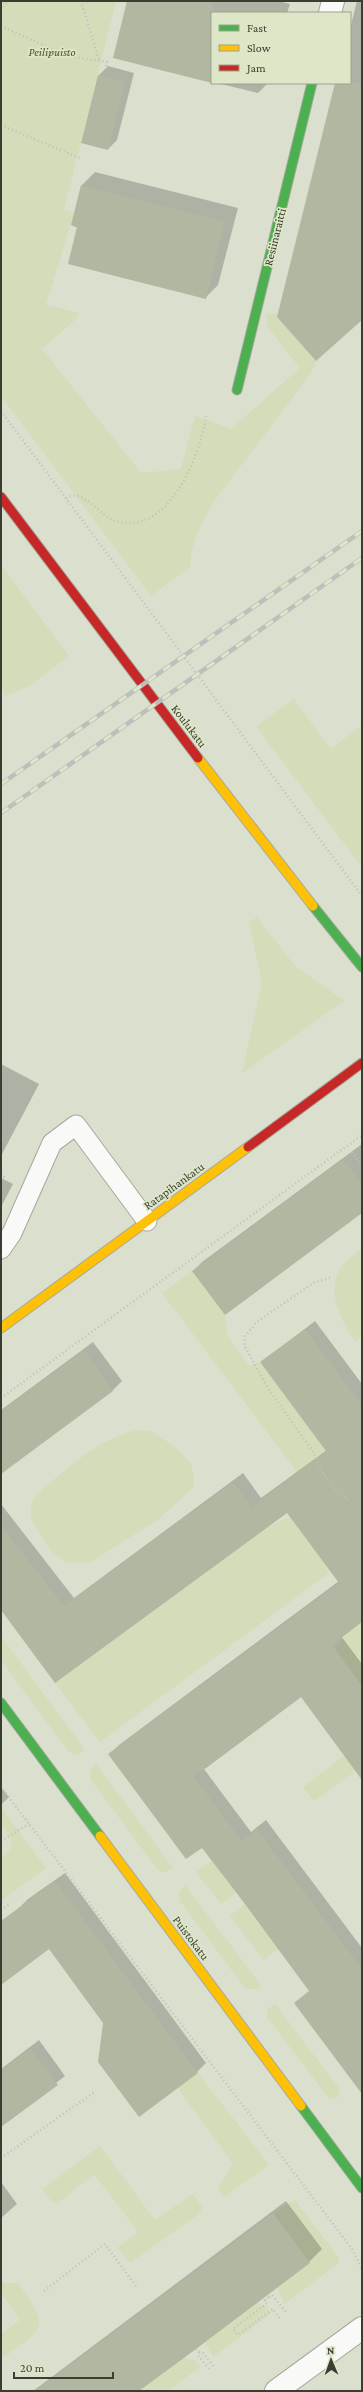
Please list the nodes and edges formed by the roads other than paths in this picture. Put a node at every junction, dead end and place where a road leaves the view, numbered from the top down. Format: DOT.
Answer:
graph roads {
  1 [pos="332,1"];
  2 [pos="330,12"];
  3 [pos="312,84"];
  4 [pos="237,390"];
  5 [pos="1,497"];
  6 [pos="362,967"];
  7 [pos="362,1064"];
  8 [pos="147,1221"];
  9 [pos="1,1248"];
  10 [pos="1,1328"];
  11 [pos="1,1703"];
  12 [pos="362,2188"];
  13 [pos="362,2328"];
  14 [pos="276,2391"];
  1 -- 2 [label="street"];
  3 -- 4 [label="main road, Resiinaraitti"];
  5 -- 6 [label="main road, Koulukatu"];
  7 -- 8 [label="main road, Ratapihankatu"];
  8 -- 9 [label="lane"];
  8 -- 10 [label="main road, Ratapihankatu"];
  11 -- 12 [label="main road, Puistokatu"];
  13 -- 14 [label="street"];
}
